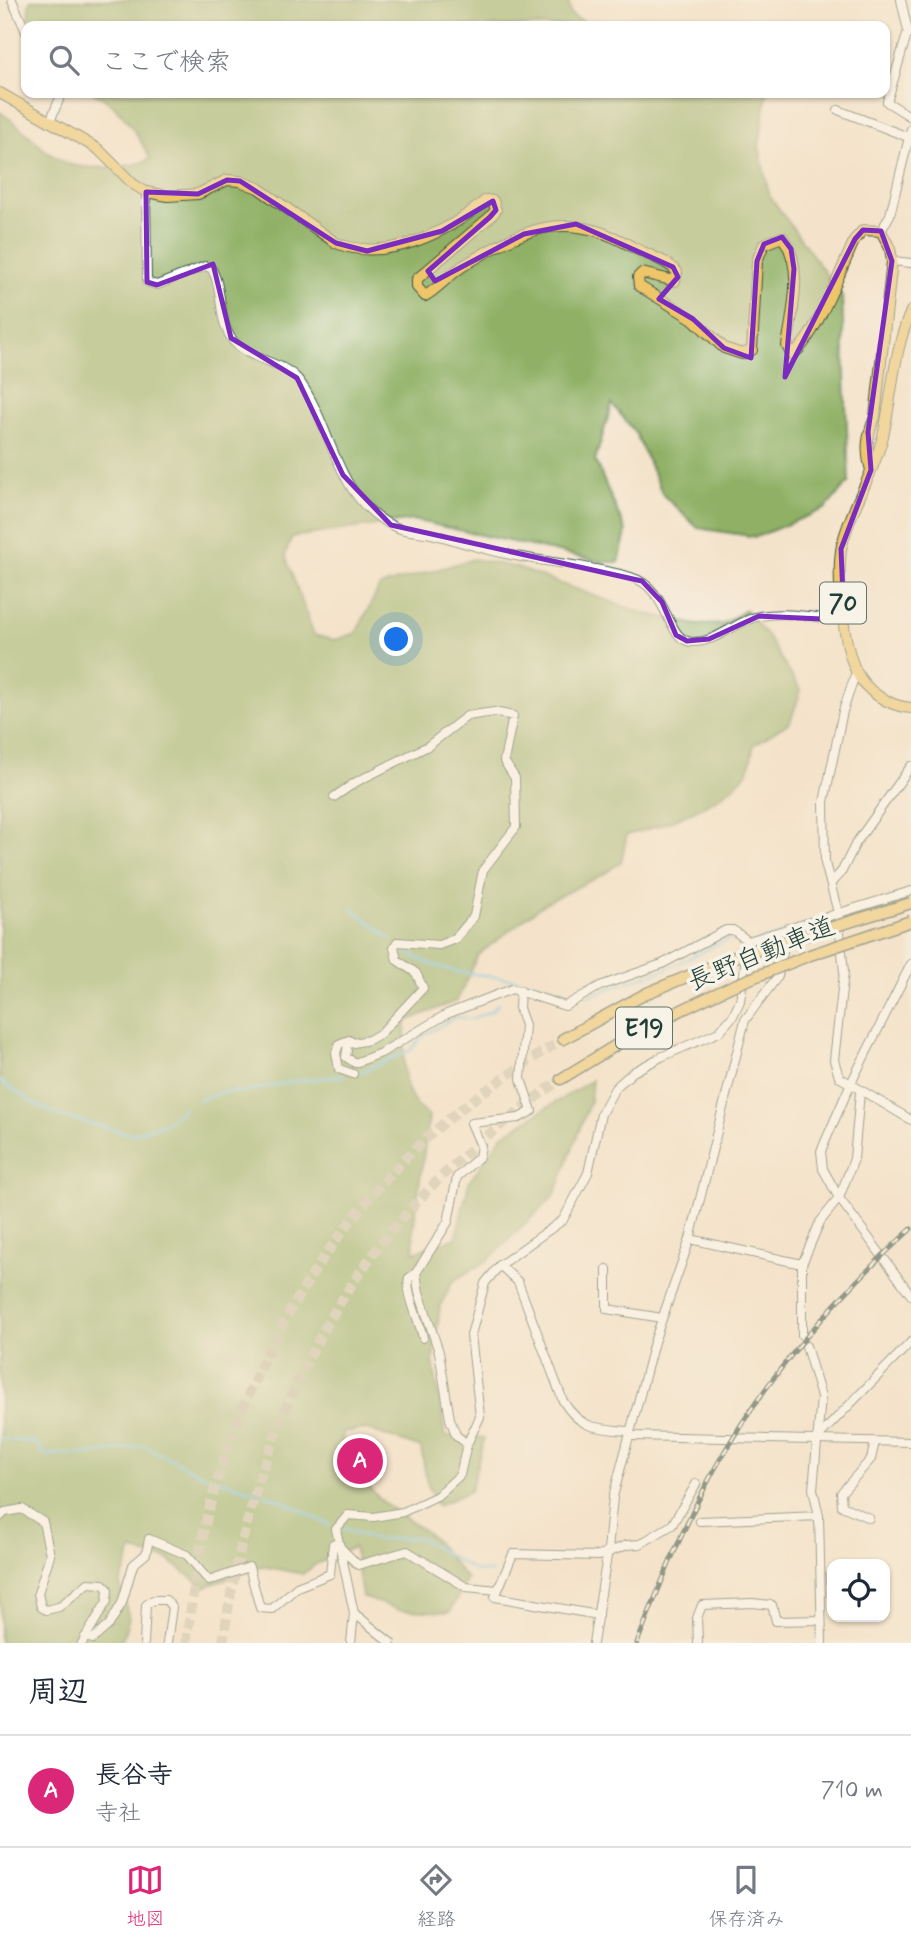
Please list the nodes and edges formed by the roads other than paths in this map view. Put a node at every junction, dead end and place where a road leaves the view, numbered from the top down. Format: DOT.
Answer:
graph roads {
  1 [pos="12,0"];
  2 [pos="901,0"];
  3 [pos="21,21"];
  4 [pos="910,31"];
  5 [pos="0,93"];
  6 [pos="890,93"];
  7 [pos="60,98"];
  8 [pos="888,98"];
  9 [pos="838,110"];
  10 [pos="911,117"];
  11 [pos="50,121"];
  12 [pos="909,133"];
  13 [pos="146,192"];
  14 [pos="881,231"];
  15 [pos="892,261"];
  16 [pos="911,263"];
  17 [pos="911,311"];
  18 [pos="871,470"];
  19 [pos="844,620"];
  20 [pos="856,672"];
  21 [pos="911,708"];
  22 [pos="911,766"];
  23 [pos="334,797"];
  24 [pos="831,883"];
  25 [pos="911,891"];
  26 [pos="911,903"];
  27 [pos="838,913"];
  28 [pos="911,921"];
  29 [pos="788,928"];
  30 [pos="748,941"];
  31 [pos="911,964"];
  32 [pos="520,990"];
  33 [pos="563,1039"];
  34 [pos="352,1042"];
  35 [pos="353,1074"];
  36 [pos="561,1079"];
  37 [pos="850,1085"];
  38 [pos="860,1092"];
  39 [pos="911,1120"];
  40 [pos="839,1198"];
  41 [pos="690,1238"];
  42 [pos="802,1264"];
  43 [pos="500,1265"];
  44 [pos="607,1269"];
  45 [pos="416,1273"];
  46 [pos="911,1295"];
  47 [pos="662,1318"];
  48 [pos="802,1335"];
  49 [pos="423,1338"];
  50 [pos="911,1342"];
  51 [pos="806,1346"];
  52 [pos="631,1436"];
  53 [pos="816,1440"];
  54 [pos="875,1442"];
  55 [pos="911,1442"];
  56 [pos="467,1444"];
  57 [pos="696,1484"];
  58 [pos="819,1516"];
  59 [pos="0,1517"];
  60 [pos="869,1518"];
  61 [pos="700,1521"];
  62 [pos="339,1546"];
  63 [pos="608,1550"];
  64 [pos="498,1591"];
  65 [pos="354,1613"];
  66 [pos="598,1615"];
  67 [pos="821,1620"];
  68 [pos="84,1640"];
  69 [pos="144,1643"];
  70 [pos="167,1643"];
  71 [pos="351,1643"];
  72 [pos="391,1643"];
  73 [pos="593,1643"];
  74 [pos="698,1643"];
  75 [pos="822,1643"];
  1 -- 3 [label="street"];
  2 -- 4 [label="street"];
  4 -- 6 [label="street"];
  5 -- 11 [label="main road"];
  7 -- 11 [label="street"];
  8 -- 10 [label="street"];
  9 -- 12 [label="street"];
  11 -- 13 [label="main road"];
  12 -- 14 [label="street"];
  13 -- 14 [label="main road"];
  13 -- 19 [label="street"];
  14 -- 15 [label="main road"];
  15 -- 16 [label="street"];
  15 -- 18 [label="main road"];
  17 -- 18 [label="main road, 70"];
  18 -- 19 [label="main road, 70"];
  19 -- 20 [label="main road, 70"];
  20 -- 21 [label="main road"];
  20 -- 24 [label="street"];
  22 -- 24 [label="street"];
  23 -- 34 [label="street"];
  24 -- 27 [label="street"];
  25 -- 27 [label="street"];
  26 -- 33 [label="highway, 長野自動車道 / E19, bridge"];
  27 -- 29 [label="street"];
  27 -- 37 [label="street"];
  28 -- 36 [label="highway, 長野自動車道 / E19, bridge"];
  29 -- 30 [label="street"];
  29 -- 41 [label="street"];
  30 -- 32 [label="street"];
  30 -- 43 [label="street"];
  31 -- 37 [label="street"];
  32 -- 34 [label="street"];
  32 -- 45 [label="street"];
  34 -- 35 [label="street"];
  37 -- 38 [label="street"];
  37 -- 40 [label="street"];
  38 -- 39 [label="street"];
  38 -- 40 [label="street"];
  40 -- 42 [label="street"];
  40 -- 46 [label="street"];
  41 -- 42 [label="street"];
  41 -- 47 [label="street"];
  42 -- 48 [label="street"];
  43 -- 52 [label="street"];
  43 -- 56 [label="street"];
  44 -- 47 [label="street"];
  45 -- 49 [label="street"];
  45 -- 56 [label="street"];
  47 -- 52 [label="street"];
  50 -- 53 [label="street"];
  51 -- 53 [label="street"];
  52 -- 53 [label="street"];
  52 -- 63 [label="street"];
  53 -- 54 [label="street"];
  53 -- 58 [label="street"];
  54 -- 55 [label="street"];
  54 -- 60 [label="street"];
  56 -- 62 [label="street"];
  57 -- 63 [label="street"];
  58 -- 61 [label="street"];
  58 -- 67 [label="street"];
  59 -- 68 [label="street"];
  62 -- 64 [label="street"];
  62 -- 65 [label="street"];
  62 -- 68 [label="street"];
  63 -- 64 [label="street"];
  63 -- 66 [label="street"];
  64 -- 66 [label="street"];
  65 -- 71 [label="street"];
  65 -- 72 [label="street"];
  66 -- 73 [label="street"];
  67 -- 74 [label="street"];
  67 -- 75 [label="street"];
  69 -- 70 [label="street"];
}
